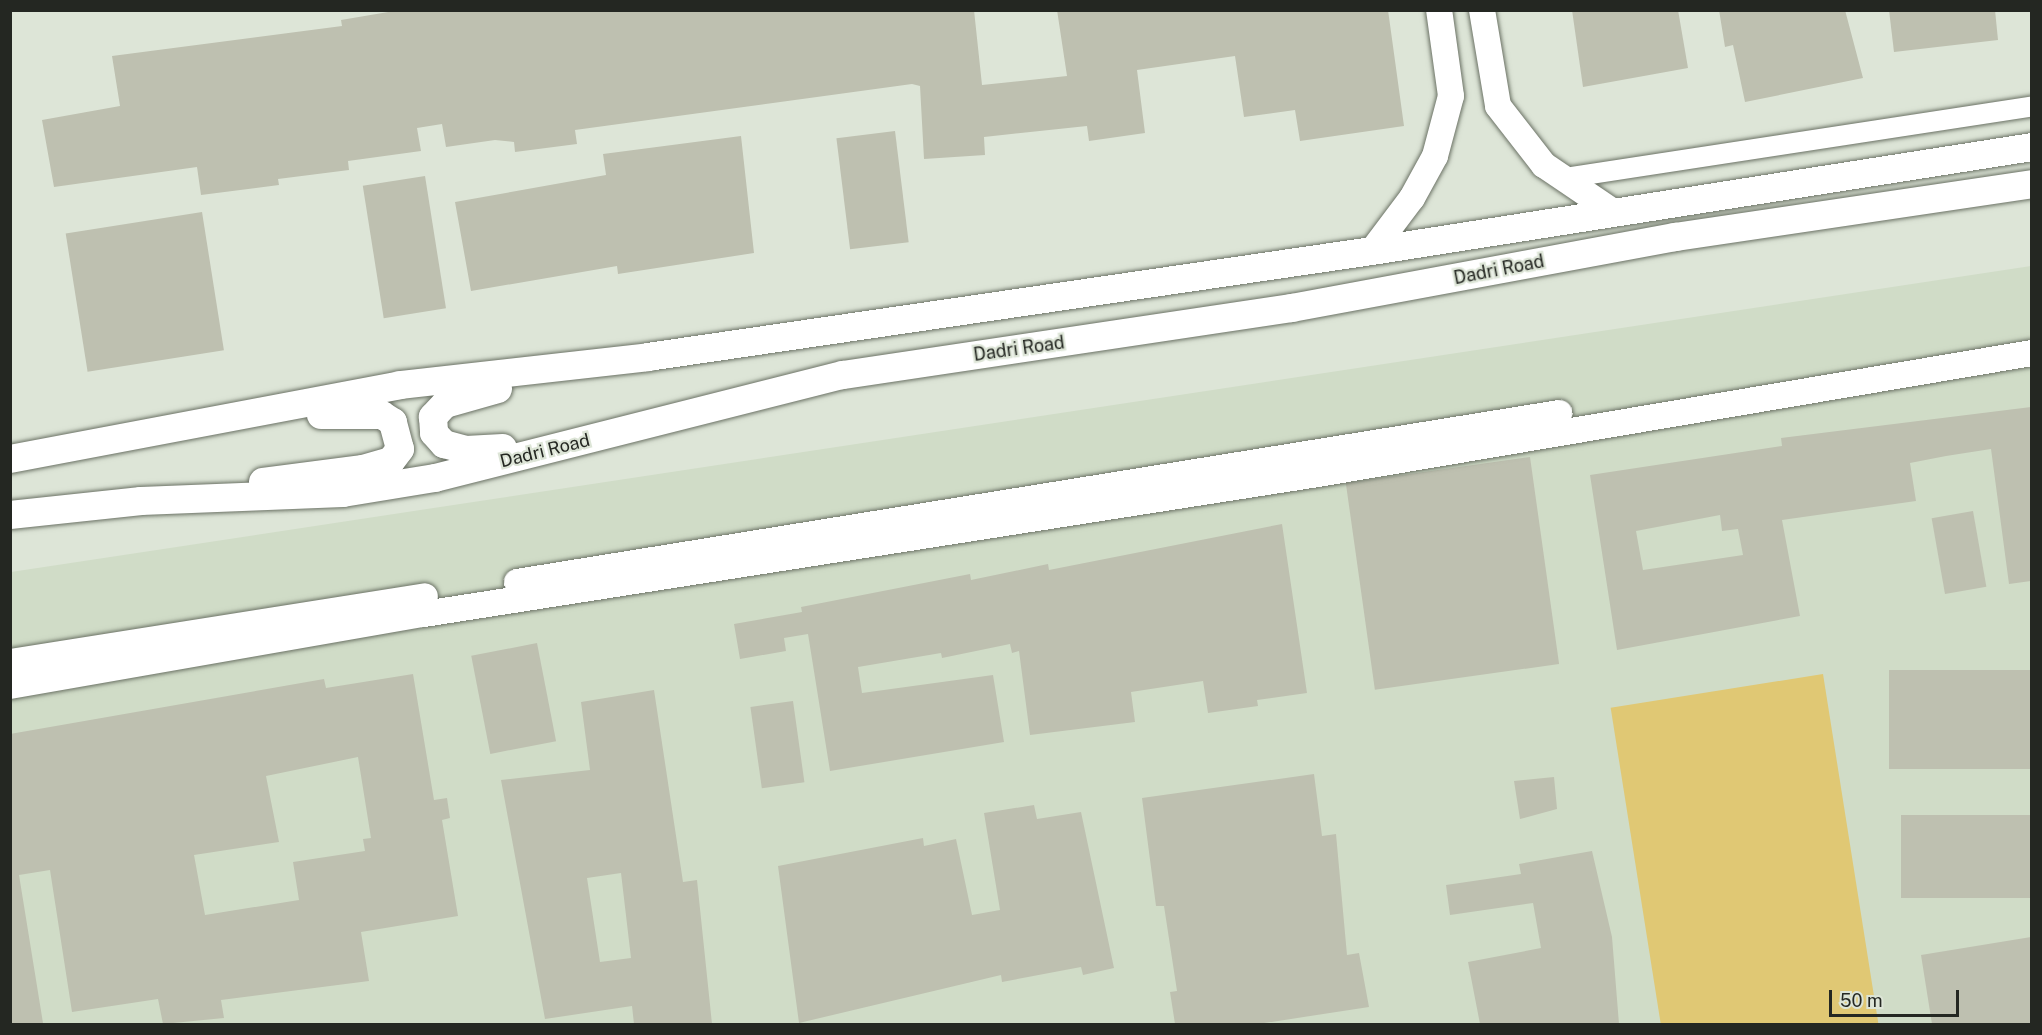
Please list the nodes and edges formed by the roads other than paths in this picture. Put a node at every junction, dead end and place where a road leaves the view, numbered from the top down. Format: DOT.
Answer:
graph roads {
  1 [pos="1439,10"];
  2 [pos="1482,10"];
  3 [pos="2031,106"];
  4 [pos="2031,147"];
  5 [pos="1564,178"];
  6 [pos="2031,184"];
  7 [pos="1612,211"];
  8 [pos="1372,251"];
  9 [pos="2031,335"];
  10 [pos="2031,353"];
  11 [pos="648,357"];
  12 [pos="199,425"];
  13 [pos="600,438"];
  14 [pos="10,459"];
  15 [pos="186,499"];
  16 [pos="10,515"];
  17 [pos="10,662"];
  18 [pos="10,686"];
  1 -- 8 [label="street"];
  2 -- 5 [label="street"];
  3 -- 5 [label="street"];
  4 -- 7 [label="main road, Dadri Road"];
  5 -- 7 [label="street"];
  6 -- 13 [label="main road, Dadri Road"];
  7 -- 8 [label="main road, Dadri Road"];
  8 -- 11 [label="main road, Dadri Road"];
  9 -- 17 [label="street"];
  10 -- 18 [label="street"];
  11 -- 12 [label="main road, Dadri Road"];
  11 -- 13 [label="main road"];
  12 -- 14 [label="main road, Dadri Road"];
  12 -- 15 [label="main road"];
  13 -- 15 [label="main road, Dadri Road"];
  15 -- 16 [label="main road, Dadri Road"];
}
